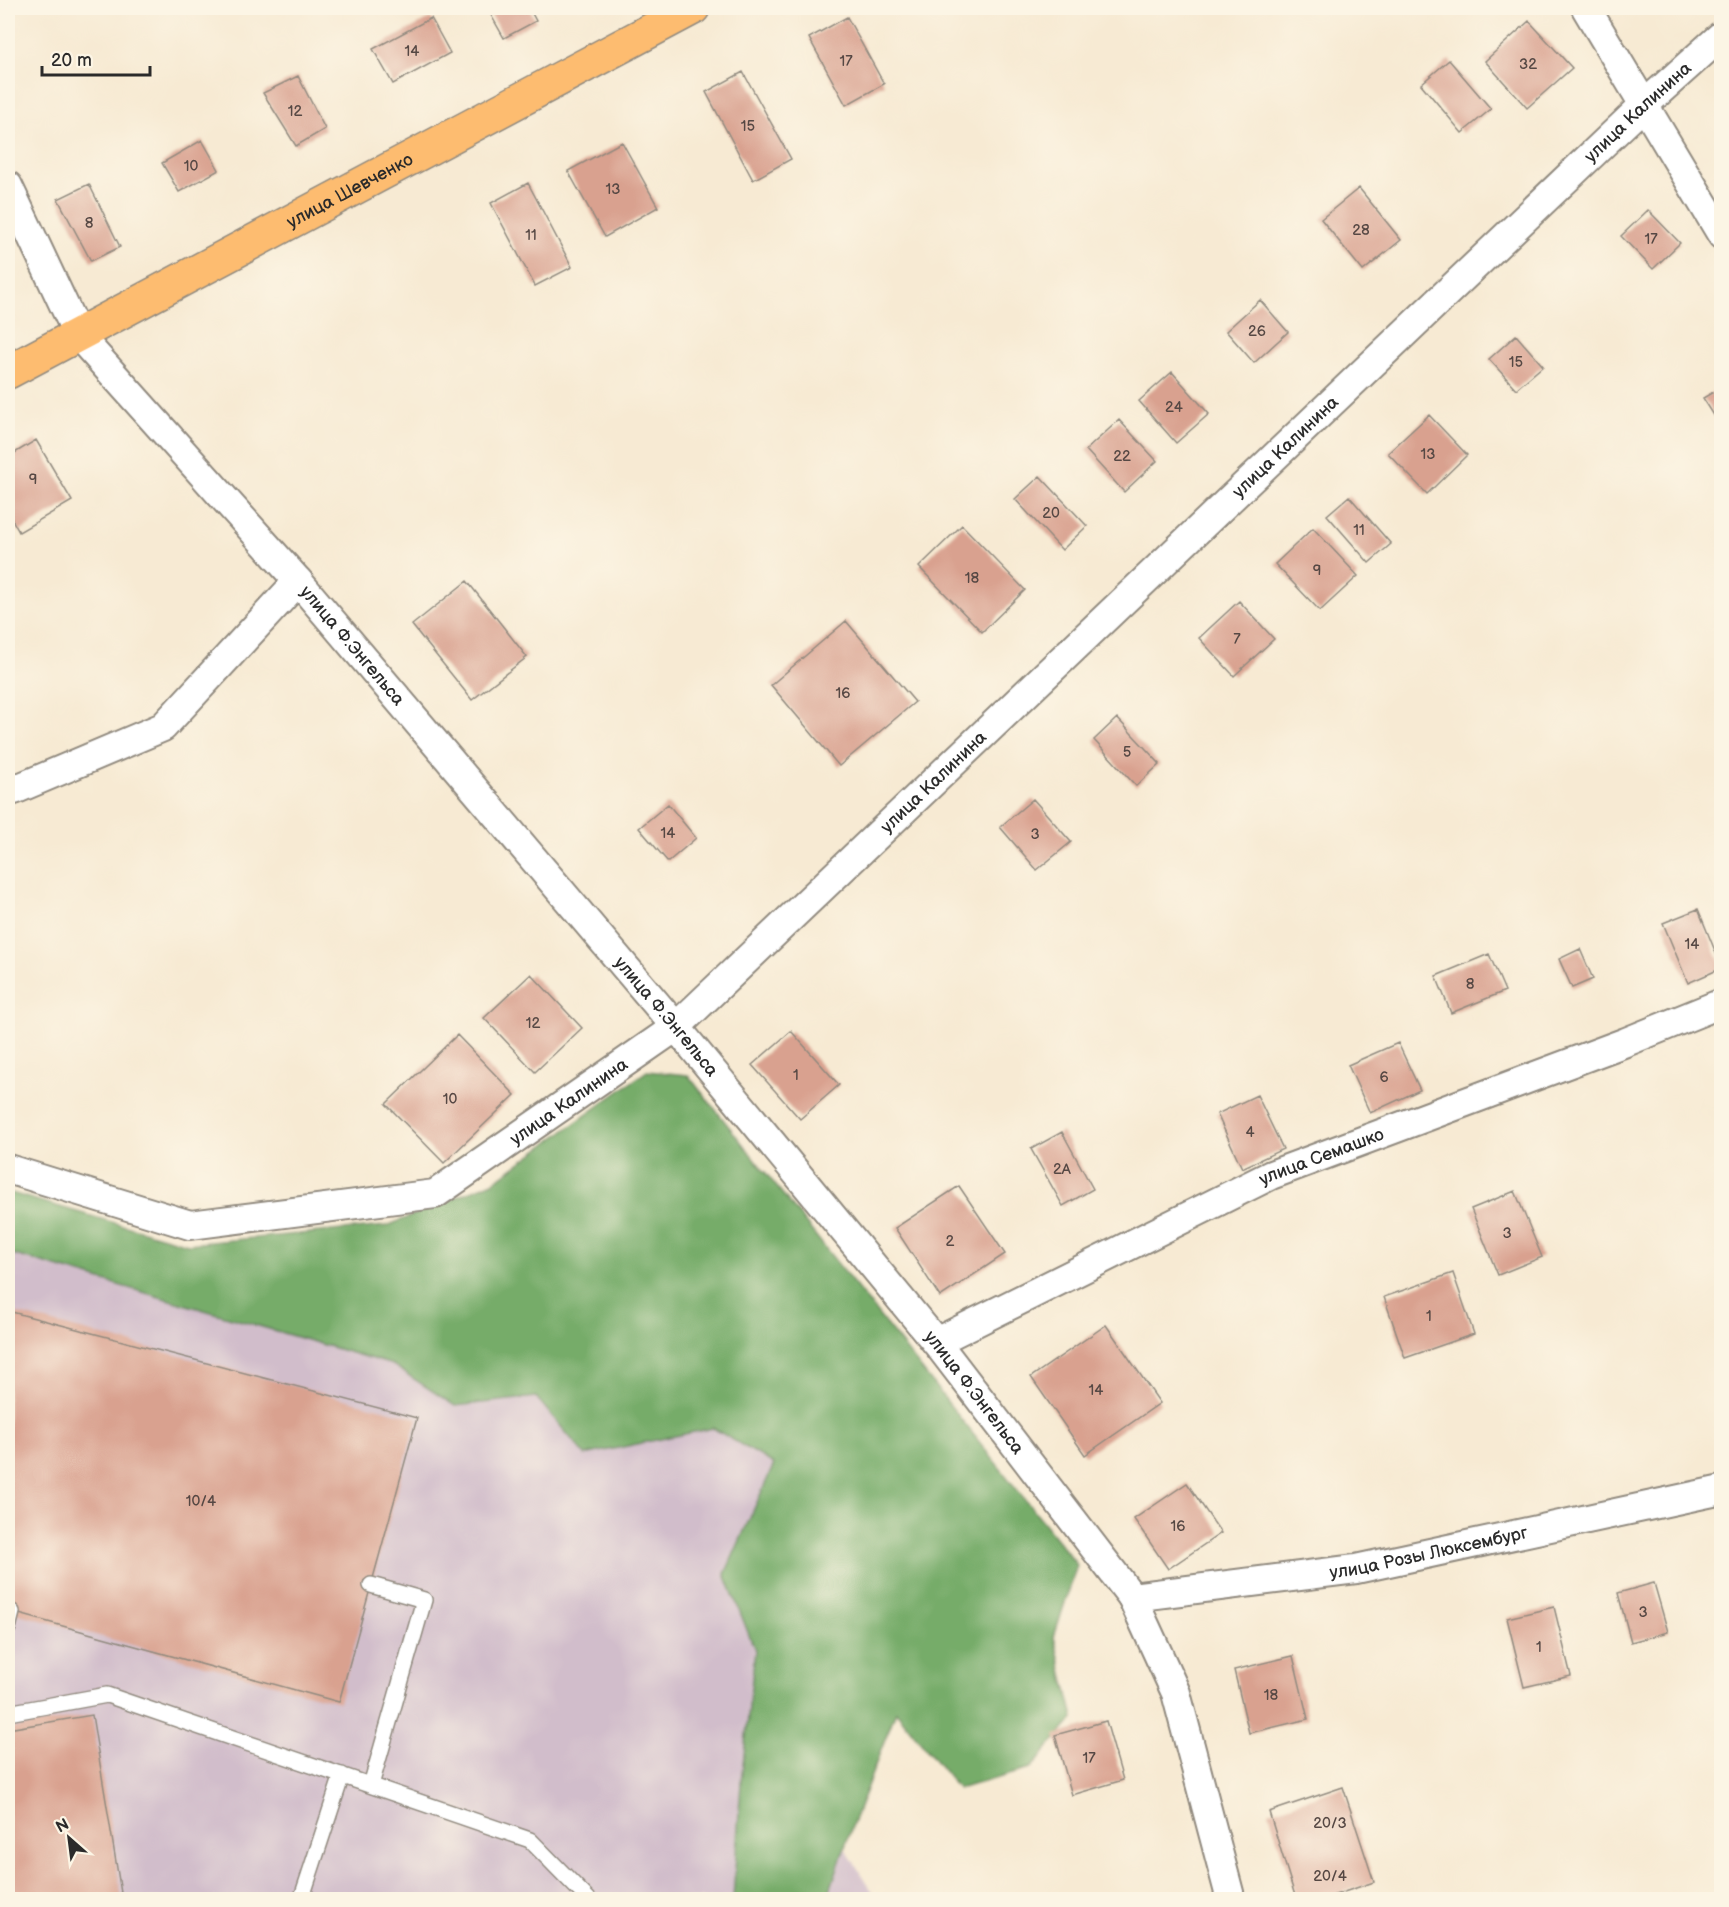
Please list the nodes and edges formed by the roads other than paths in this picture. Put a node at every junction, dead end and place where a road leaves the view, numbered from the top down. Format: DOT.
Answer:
graph roads {
  1 [pos="693,8"];
  2 [pos="1586,8"];
  3 [pos="1722,35"];
  4 [pos="1644,105"];
  5 [pos="8,186"];
  6 [pos="1722,235"];
  7 [pos="78,335"];
  8 [pos="8,372"];
  9 [pos="298,581"];
  10 [pos="8,788"];
  11 [pos="1722,1003"];
  12 [pos="676,1027"];
  13 [pos="8,1169"];
  14 [pos="936,1342"];
  15 [pos="1722,1490"];
  16 [pos="371,1585"];
  17 [pos="1132,1597"];
  18 [pos="12,1612"];
  19 [pos="8,1628"];
  20 [pos="8,1713"];
  21 [pos="342,1775"];
  22 [pos="371,1785"];
  23 [pos="301,1899"];
  24 [pos="589,1899"];
  25 [pos="1231,1899"];
  1 -- 7 [label="main road, улица Шевченко"];
  2 -- 4 [label="street"];
  3 -- 4 [label="street, улица Калинина"];
  4 -- 6 [label="street"];
  4 -- 12 [label="street, улица Калинина"];
  5 -- 7 [label="street, улица Ф.Энгельса"];
  7 -- 8 [label="main road, улица Шевченко"];
  7 -- 9 [label="street, улица Ф.Энгельса"];
  9 -- 10 [label="street"];
  9 -- 12 [label="street, улица Ф.Энгельса"];
  11 -- 14 [label="street, улица Семашко"];
  12 -- 13 [label="street, улица Калинина"];
  12 -- 14 [label="street, улица Ф.Энгельса"];
  14 -- 17 [label="street, улица Ф.Энгельса"];
  15 -- 17 [label="street, улица Розы Люксембург"];
  16 -- 22 [label="lane"];
  17 -- 25 [label="street, улица Ф.Энгельса"];
  18 -- 19 [label="lane"];
  20 -- 21 [label="lane"];
  21 -- 22 [label="lane"];
  21 -- 23 [label="lane"];
  22 -- 24 [label="lane"];
}
